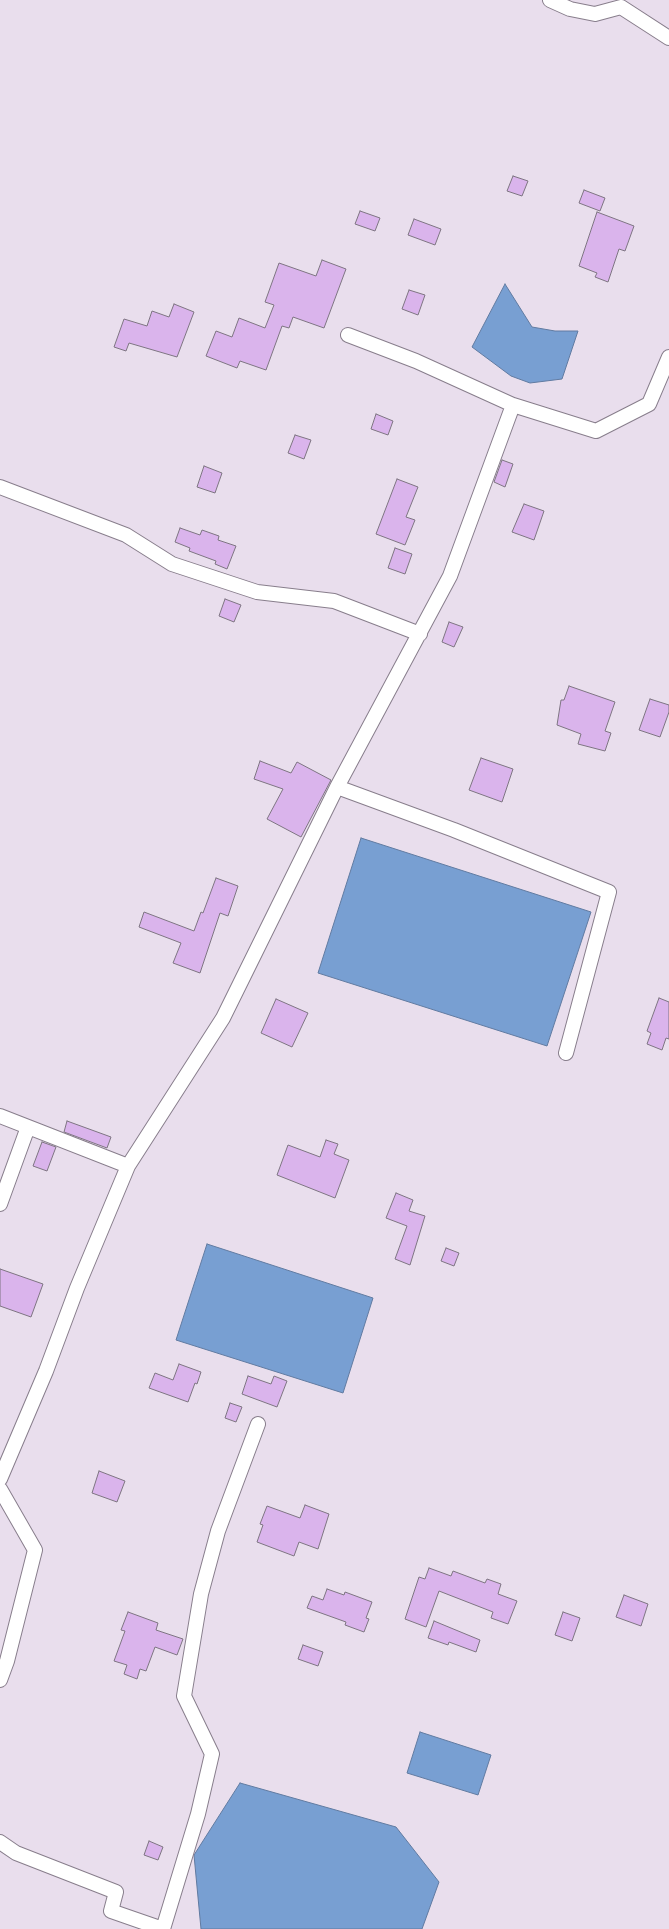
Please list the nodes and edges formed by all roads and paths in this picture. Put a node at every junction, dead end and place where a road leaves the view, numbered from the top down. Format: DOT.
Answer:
graph roads {
  1 [pos="550,0"];
  2 [pos="669,38"];
  3 [pos="348,335"];
  4 [pos="669,356"];
  5 [pos="513,405"];
  6 [pos="0,487"];
  7 [pos="420,634"];
  8 [pos="337,787"];
  9 [pos="566,1053"];
  10 [pos="0,1116"];
  11 [pos="28,1127"];
  12 [pos="128,1166"];
  13 [pos="0,1204"];
  14 [pos="258,1424"];
  15 [pos="0,1478"];
  16 [pos="0,1489"];
  17 [pos="0,1680"];
  18 [pos="0,1842"];
  19 [pos="163,1929"];
  1 -- 2 [label="street"];
  3 -- 5 [label="street"];
  4 -- 5 [label="street"];
  5 -- 7 [label="street"];
  6 -- 7 [label="street"];
  7 -- 8 [label="street"];
  8 -- 9 [label="street"];
  8 -- 12 [label="street"];
  10 -- 11 [label="street"];
  11 -- 12 [label="street"];
  11 -- 13 [label="street"];
  12 -- 15 [label="street"];
  14 -- 19 [label="street"];
  16 -- 17 [label="street"];
  18 -- 19 [label="street"];
}
